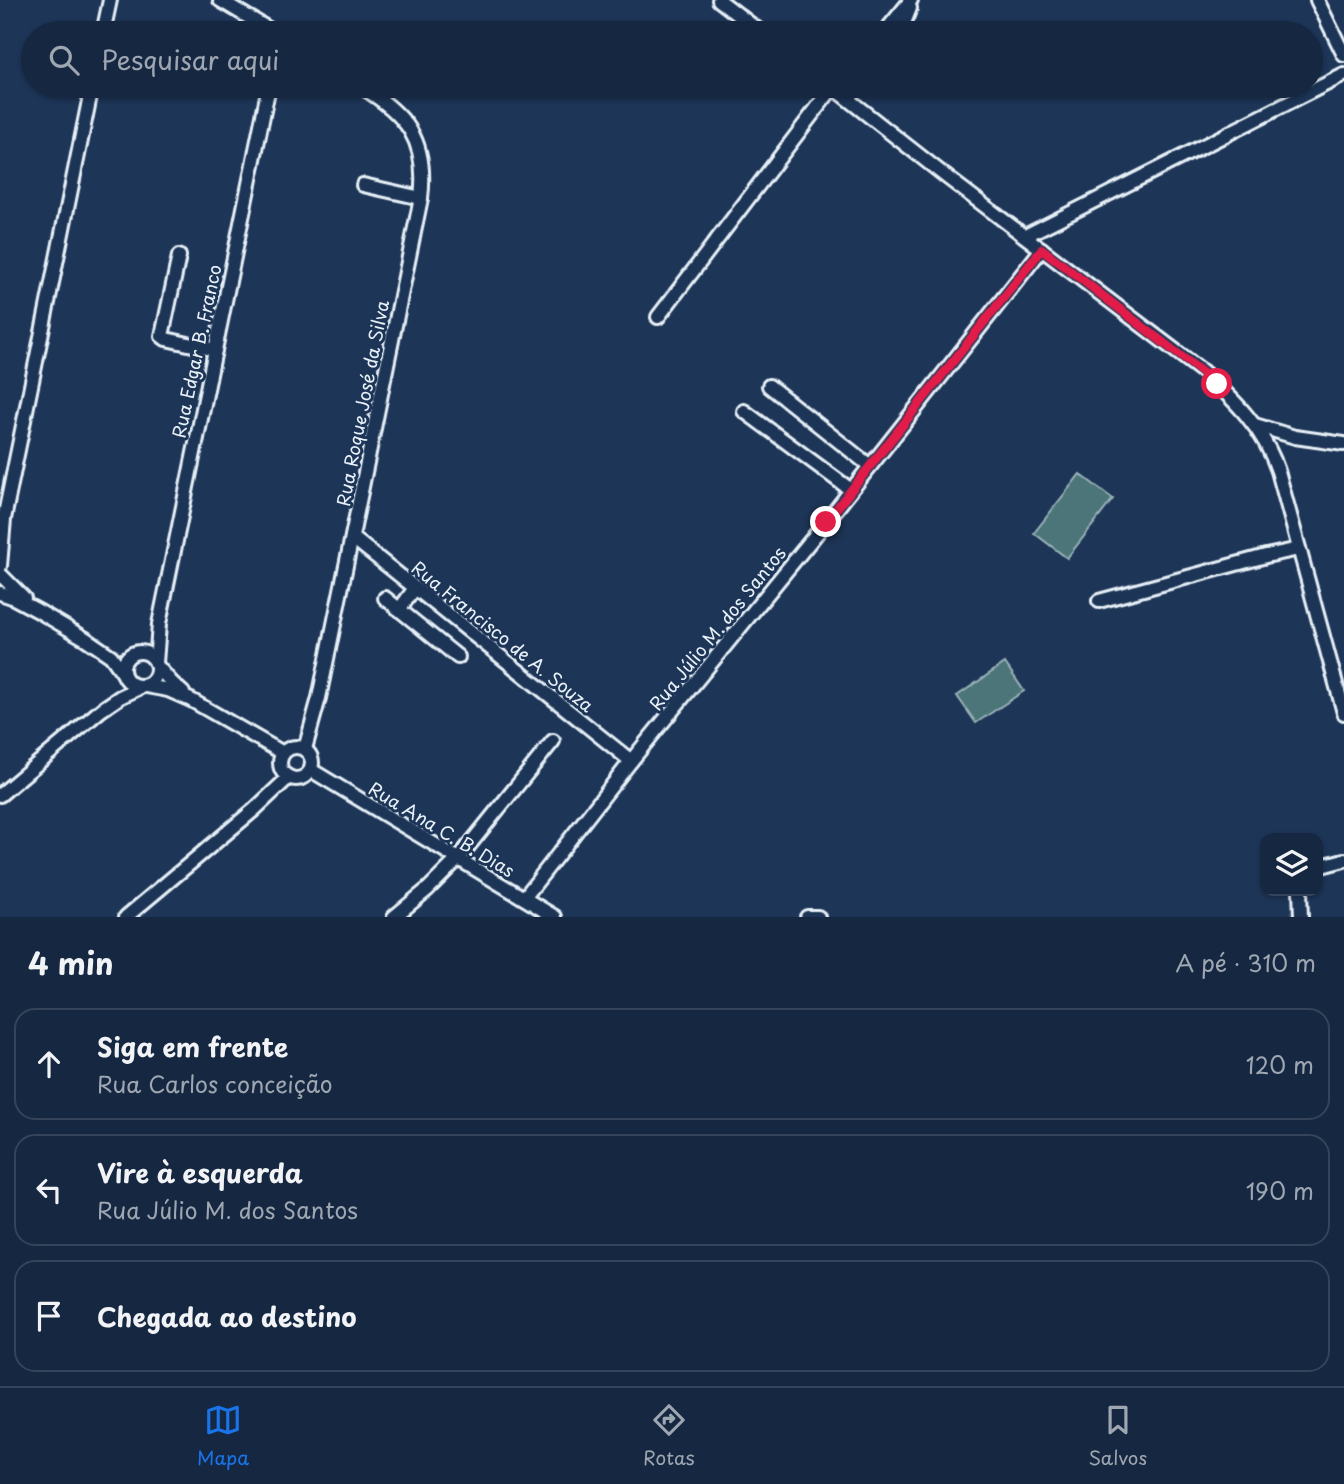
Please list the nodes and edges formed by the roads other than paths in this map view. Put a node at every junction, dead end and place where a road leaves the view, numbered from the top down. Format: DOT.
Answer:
graph roads {
  1 [pos="110,0"];
  2 [pos="220,0"];
  3 [pos="719,0"];
  4 [pos="912,0"];
  5 [pos="1317,0"];
  6 [pos="106,21"];
  7 [pos="255,21"];
  8 [pos="746,21"];
  9 [pos="894,21"];
  10 [pos="904,21"];
  11 [pos="1344,55"];
  12 [pos="1344,75"];
  13 [pos="1323,86"];
  14 [pos="90,98"];
  15 [pos="267,98"];
  16 [pos="379,98"];
  17 [pos="823,98"];
  18 [pos="848,98"];
  19 [pos="1298,98"];
  20 [pos="363,185"];
  21 [pos="421,198"];
  22 [pos="1025,236"];
  23 [pos="1042,249"];
  24 [pos="179,256"];
  25 [pos="658,317"];
  26 [pos="215,350"];
  27 [pos="769,386"];
  28 [pos="744,411"];
  29 [pos="1255,425"];
  30 [pos="1295,437"];
  31 [pos="1344,444"];
  32 [pos="1273,455"];
  33 [pos="870,466"];
  34 [pos="850,490"];
  35 [pos="2,524"];
  36 [pos="353,538"];
  37 [pos="1299,549"];
  38 [pos="0,566"];
  39 [pos="0,574"];
  40 [pos="415,588"];
  41 [pos="0,593"];
  42 [pos="384,598"];
  43 [pos="1099,601"];
  44 [pos="399,610"];
  45 [pos="40,612"];
  46 [pos="159,624"];
  47 [pos="86,639"];
  48 [pos="135,652"];
  49 [pos="458,657"];
  50 [pos="157,664"];
  51 [pos="123,673"];
  52 [pos="145,686"];
  53 [pos="191,700"];
  54 [pos="1344,713"];
  55 [pos="553,741"];
  56 [pos="305,749"];
  57 [pos="283,753"];
  58 [pos="631,761"];
  59 [pos="311,770"];
  60 [pos="289,777"];
  61 [pos="0,795"];
  62 [pos="458,859"];
  63 [pos="1344,860"];
  64 [pos="1323,866"];
  65 [pos="1300,896"];
  66 [pos="524,898"];
  67 [pos="126,917"];
  68 [pos="394,917"];
  69 [pos="555,917"];
  70 [pos="807,917"];
  71 [pos="818,917"];
  72 [pos="1301,917"];
  1 -- 6 [label="street"];
  2 -- 7 [label="street"];
  3 -- 8 [label="street"];
  4 -- 9 [label="street"];
  4 -- 10 [label="street"];
  5 -- 11 [label="street"];
  12 -- 13 [label="street"];
  14 -- 35 [label="street"];
  15 -- 26 [label="street, Rua Edgar B. Franco"];
  16 -- 21 [label="street, Rua Roque José da Silva"];
  17 -- 25 [label="street"];
  18 -- 22 [label="street"];
  19 -- 22 [label="street"];
  20 -- 21 [label="street"];
  21 -- 36 [label="street, Rua Roque José da Silva"];
  22 -- 23 [label="street"];
  23 -- 29 [label="street"];
  23 -- 33 [label="street, Rua Júlio M. dos Santos"];
  24 -- 26 [label="street"];
  26 -- 46 [label="street, Rua Edgar B. Franco"];
  27 -- 33 [label="street"];
  28 -- 34 [label="street"];
  29 -- 30 [label="street"];
  29 -- 32 [label="street"];
  30 -- 31 [label="street"];
  30 -- 32 [label="street"];
  32 -- 37 [label="street"];
  33 -- 34 [label="street, Rua Júlio M. dos Santos"];
  34 -- 58 [label="street, Rua Júlio M. dos Santos"];
  35 -- 38 [label="street"];
  36 -- 40 [label="street, Rua Francisco de A. Souza"];
  36 -- 56 [label="street, Rua Roque José da Silva"];
  37 -- 43 [label="street"];
  37 -- 54 [label="street"];
  39 -- 45 [label="street"];
  40 -- 44 [label="street"];
  40 -- 58 [label="street, Rua Francisco de A. Souza"];
  41 -- 45 [label="street"];
  42 -- 44 [label="street"];
  44 -- 49 [label="street"];
  45 -- 47 [label="street"];
  46 -- 48 [label="street, Rua Edgar B. Franco"];
  46 -- 50 [label="street, Rua Edgar B. Franco"];
  47 -- 48 [label="street"];
  47 -- 51 [label="street"];
  48 -- 50 [label="street"];
  48 -- 51 [label="street"];
  50 -- 52 [label="street"];
  50 -- 53 [label="street"];
  51 -- 52 [label="street"];
  52 -- 53 [label="street"];
  52 -- 61 [label="street"];
  53 -- 57 [label="street"];
  55 -- 62 [label="street"];
  56 -- 57 [label="street"];
  56 -- 59 [label="street"];
  57 -- 60 [label="street"];
  58 -- 66 [label="street, Rua Júlio M. dos Santos"];
  59 -- 60 [label="street"];
  59 -- 62 [label="street, Rua Ana C. B. Dias"];
  60 -- 67 [label="street"];
  62 -- 66 [label="street, Rua Ana C. B. Dias"];
  62 -- 68 [label="street"];
  63 -- 64 [label="street"];
  65 -- 72 [label="street"];
  66 -- 69 [label="street, Rua Ana C. B. Dias"];
  70 -- 71 [label="street"];
}
